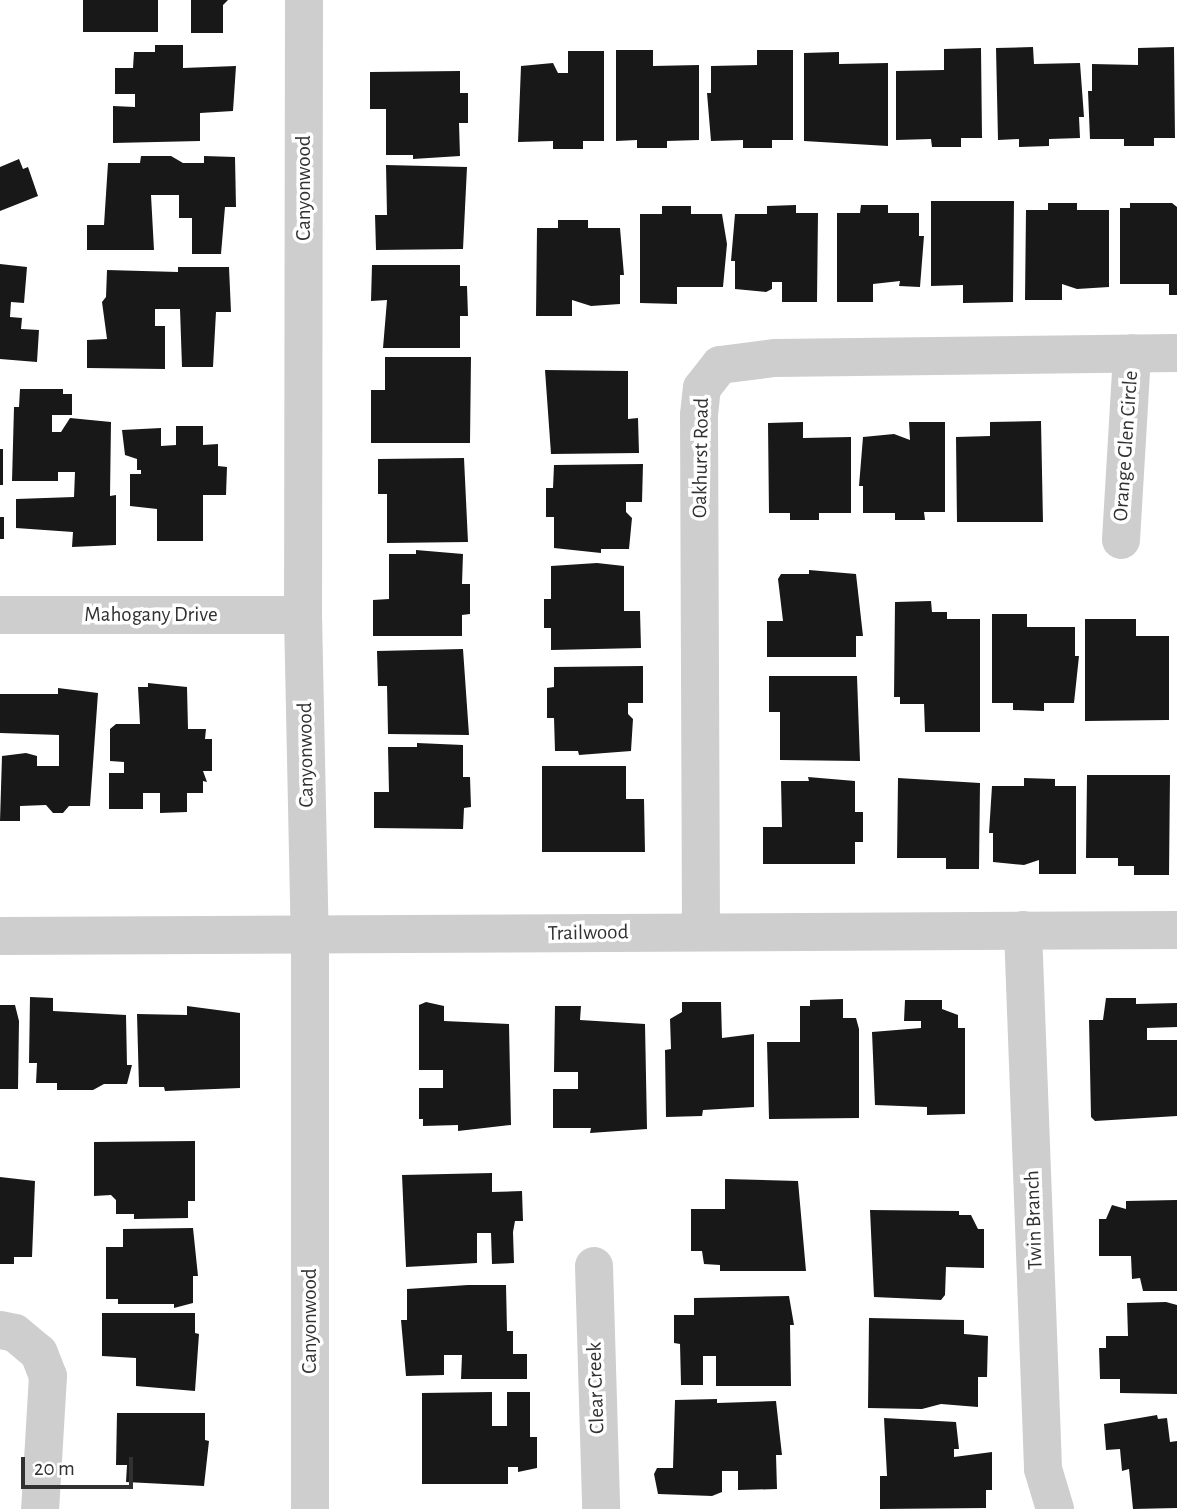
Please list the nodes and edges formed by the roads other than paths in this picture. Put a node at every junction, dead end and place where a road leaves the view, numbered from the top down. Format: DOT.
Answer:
graph roads {
  1 [pos="304,0"];
  2 [pos="1132,353"];
  3 [pos="1177,353"];
  4 [pos="1121,540"];
  5 [pos="0,615"];
  6 [pos="303,615"];
  7 [pos="701,930"];
  8 [pos="1023,930"];
  9 [pos="1177,930"];
  10 [pos="0,936"];
  11 [pos="310,938"];
  12 [pos="594,1266"];
  13 [pos="0,1330"];
  14 [pos="40,1509"];
  15 [pos="310,1509"];
  16 [pos="601,1509"];
  17 [pos="1055,1509"];
  1 -- 6 [label="street, Canyonwood"];
  2 -- 3 [label="street, Oakhurst Road"];
  2 -- 4 [label="street, Orange Glen Circle"];
  2 -- 7 [label="street, Oakhurst Road"];
  5 -- 6 [label="street, Mahogany Drive"];
  6 -- 11 [label="street, Canyonwood"];
  7 -- 8 [label="street, Trailwood"];
  7 -- 11 [label="street, Trailwood"];
  8 -- 9 [label="street, Trailwood"];
  8 -- 17 [label="street, Twin Branch"];
  10 -- 11 [label="street, Trailwood"];
  11 -- 15 [label="street, Canyonwood"];
  12 -- 16 [label="street, Clear Creek"];
  13 -- 14 [label="street"];
}
